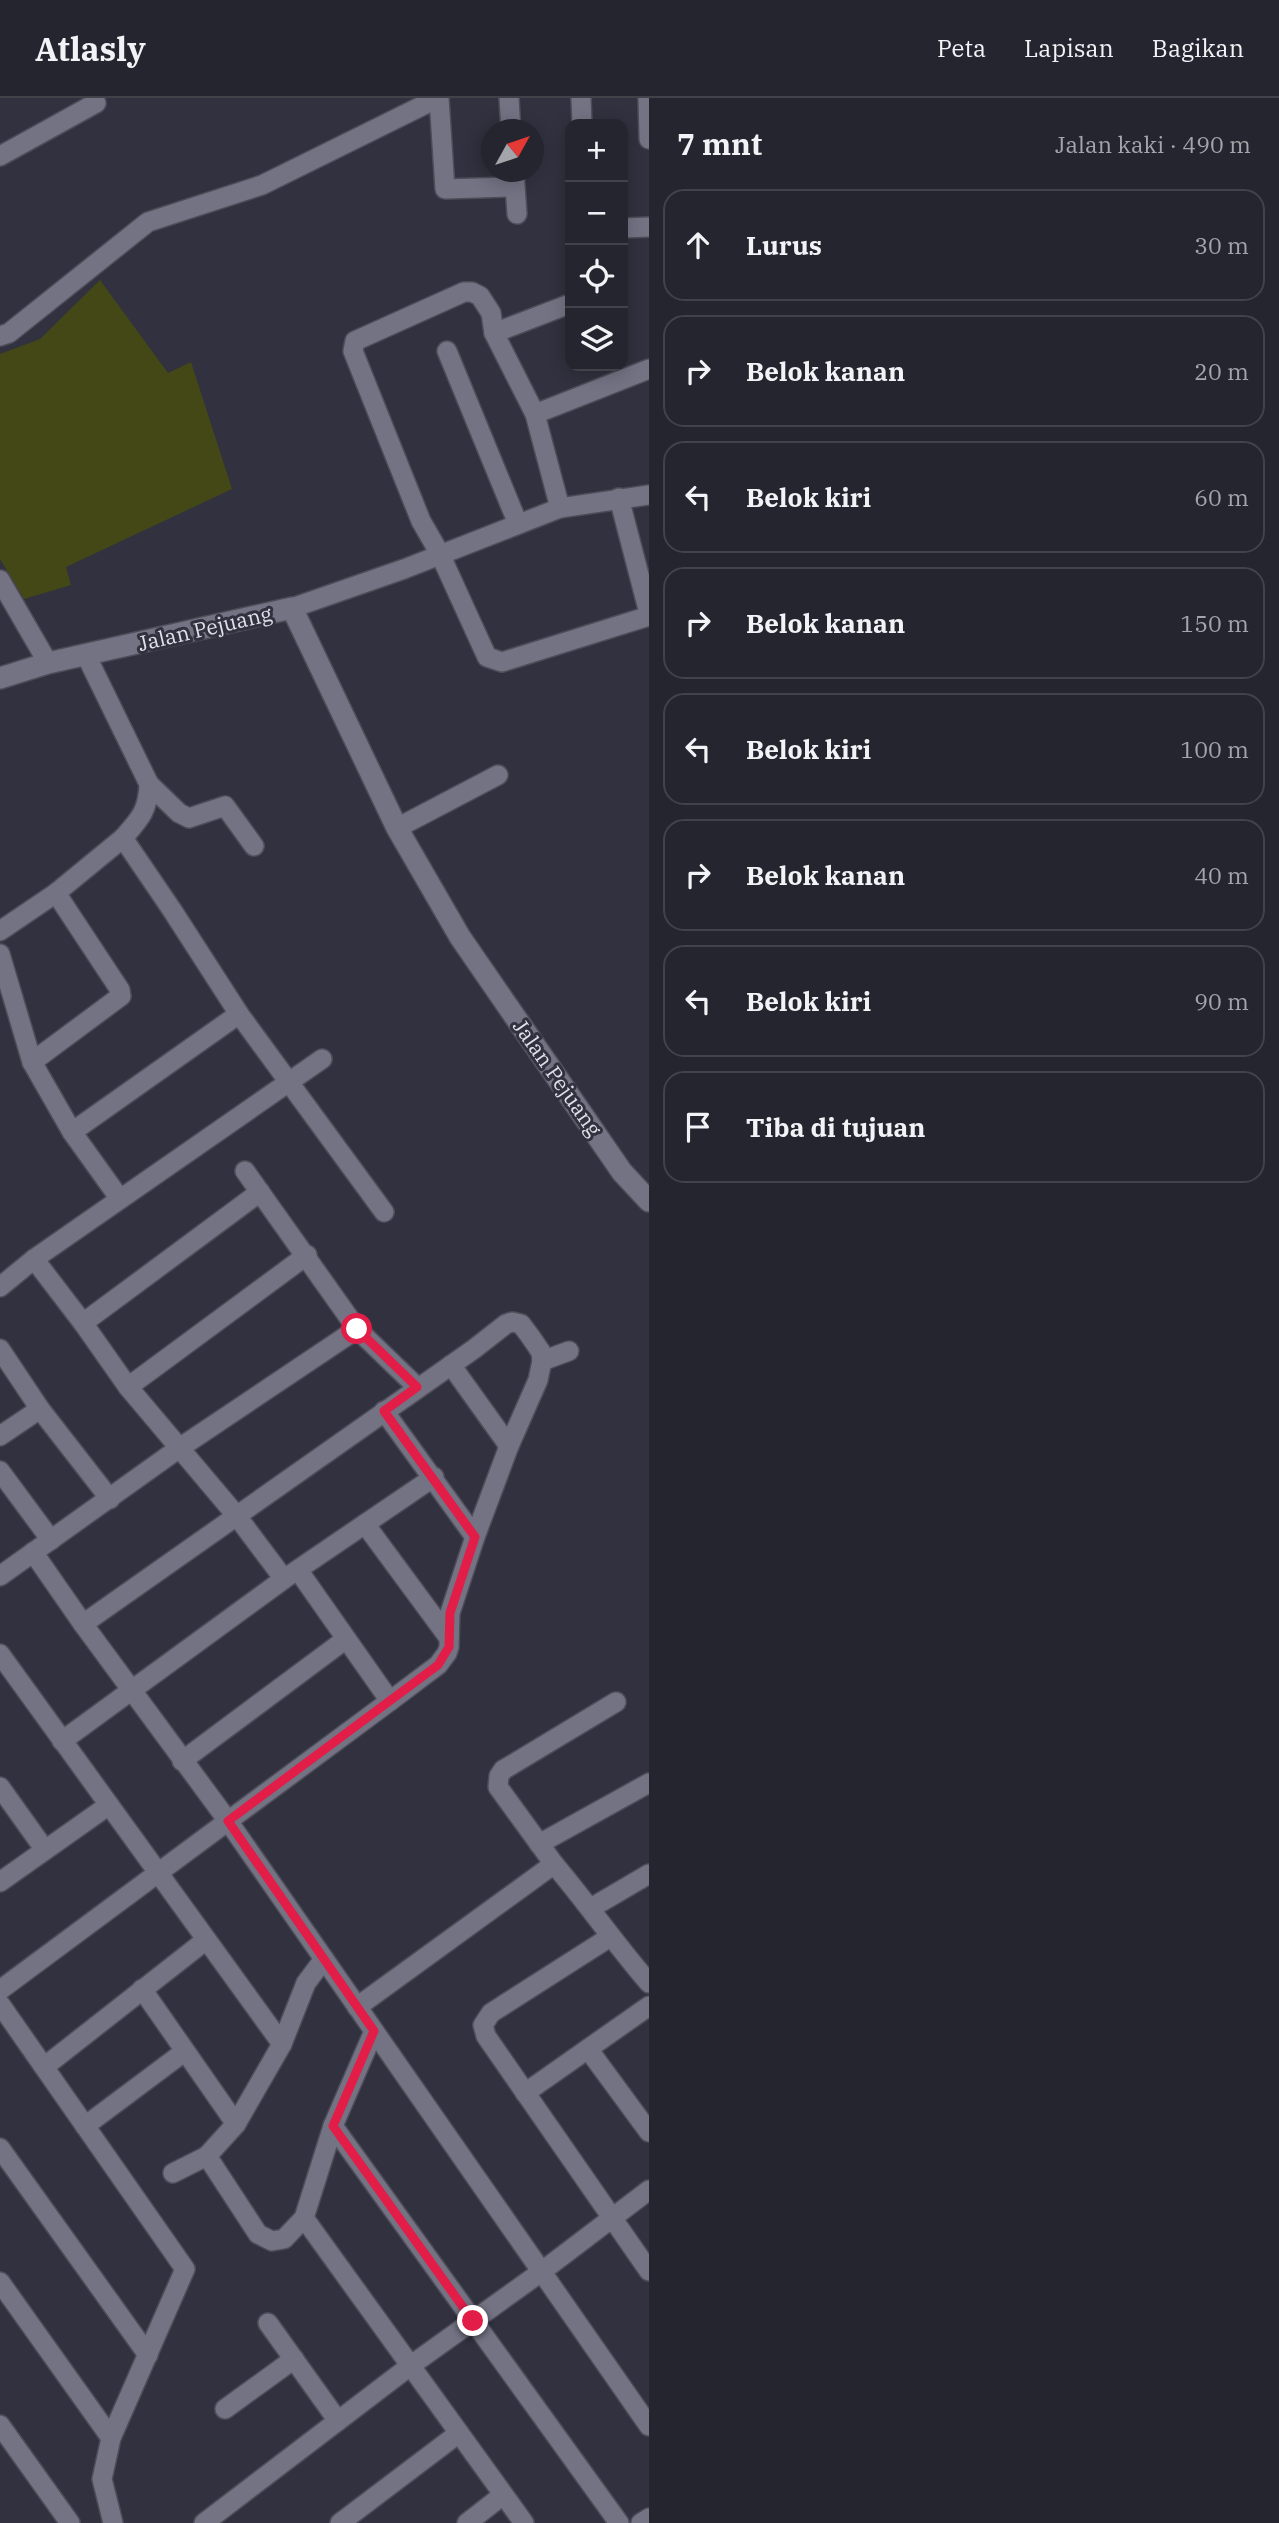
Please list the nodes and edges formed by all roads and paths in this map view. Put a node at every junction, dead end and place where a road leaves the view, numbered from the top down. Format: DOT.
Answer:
graph roads {
  1 [pos="438,98"];
  2 [pos="509,98"];
  3 [pos="581,98"];
  4 [pos="648,98"];
  5 [pos="96,103"];
  6 [pos="510,119"];
  7 [pos="582,119"];
  8 [pos="649,139"];
  9 [pos="0,156"];
  10 [pos="494,182"];
  11 [pos="512,182"];
  12 [pos="517,214"];
  13 [pos="649,227"];
  14 [pos="628,228"];
  15 [pos="565,306"];
  16 [pos="494,333"];
  17 [pos="0,336"];
  18 [pos="447,351"];
  19 [pos="649,369"];
  20 [pos="535,414"];
  21 [pos="649,495"];
  22 [pos="619,498"];
  23 [pos="561,508"];
  24 [pos="519,524"];
  25 [pos="440,554"];
  26 [pos="0,580"];
  27 [pos="292,608"];
  28 [pos="649,615"];
  29 [pos="86,655"];
  30 [pos="48,663"];
  31 [pos="0,678"];
  32 [pos="498,775"];
  33 [pos="149,784"];
  34 [pos="397,828"];
  35 [pos="123,838"];
  36 [pos="254,846"];
  37 [pos="56,893"];
  38 [pos="0,931"];
  39 [pos="0,954"];
  40 [pos="239,1014"];
  41 [pos="322,1059"];
  42 [pos="32,1062"];
  43 [pos="290,1082"];
  44 [pos="72,1132"];
  45 [pos="245,1171"];
  46 [pos="260,1192"];
  47 [pos="120,1199"];
  48 [pos="649,1201"];
  49 [pos="384,1212"];
  50 [pos="307,1255"];
  51 [pos="34,1259"];
  52 [pos="0,1287"];
  53 [pos="83,1323"];
  54 [pos="357,1329"];
  55 [pos="0,1349"];
  56 [pos="569,1351"];
  57 [pos="542,1361"];
  58 [pos="450,1365"];
  59 [pos="128,1387"];
  60 [pos="417,1387"];
  61 [pos="40,1409"];
  62 [pos="384,1411"];
  63 [pos="0,1436"];
  64 [pos="509,1446"];
  65 [pos="178,1449"];
  66 [pos="0,1471"];
  67 [pos="434,1477"];
  68 [pos="110,1499"];
  69 [pos="236,1515"];
  70 [pos="365,1524"];
  71 [pos="475,1537"];
  72 [pos="51,1540"];
  73 [pos="33,1552"];
  74 [pos="291,1574"];
  75 [pos="0,1576"];
  76 [pos="83,1624"];
  77 [pos="346,1639"];
  78 [pos="449,1639"];
  79 [pos="4,1666"];
  80 [pos="131,1689"];
  81 [pos="390,1701"];
  82 [pos="616,1702"];
  83 [pos="62,1741"];
  84 [pos="182,1761"];
  85 [pos="649,1783"];
  86 [pos="0,1788"];
  87 [pos="109,1805"];
  88 [pos="228,1821"];
  89 [pos="539,1844"];
  90 [pos="45,1850"];
  91 [pos="554,1864"];
  92 [pos="649,1874"];
  93 [pos="157,1875"];
  94 [pos="0,1882"];
  95 [pos="591,1908"];
  96 [pos="610,1937"];
  97 [pos="206,1940"];
  98 [pos="324,1959"];
  99 [pos="649,1983"];
  100 [pos="142,1989"];
  101 [pos="0,1990"];
  102 [pos="0,2004"];
  103 [pos="649,2006"];
  104 [pos="357,2007"];
  105 [pos="374,2031"];
  106 [pos="282,2044"];
  107 [pos="588,2049"];
  108 [pos="184,2052"];
  109 [pos="44,2067"];
  110 [pos="525,2093"];
  111 [pos="236,2124"];
  112 [pos="85,2126"];
  113 [pos="333,2126"];
  114 [pos="649,2132"];
  115 [pos="0,2148"];
  116 [pos="207,2156"];
  117 [pos="173,2173"];
  118 [pos="649,2190"];
  119 [pos="303,2218"];
  120 [pos="612,2218"];
  121 [pos="649,2271"];
  122 [pos="541,2272"];
  123 [pos="0,2282"];
  124 [pos="473,2321"];
  125 [pos="268,2323"];
  126 [pos="148,2355"];
  127 [pos="294,2358"];
  128 [pos="410,2366"];
  129 [pos="225,2409"];
  130 [pos="338,2421"];
  131 [pos="0,2425"];
  132 [pos="649,2426"];
  133 [pos="459,2433"];
  134 [pos="111,2438"];
  135 [pos="503,2495"];
  136 [pos="649,2518"];
  137 [pos="70,2523"];
  138 [pos="113,2523"];
  139 [pos="204,2523"];
  140 [pos="340,2523"];
  141 [pos="467,2523"];
  142 [pos="524,2523"];
  143 [pos="620,2523"];
  144 [pos="642,2523"];
  1 -- 10 [label="street"];
  1 -- 17 [label="street"];
  2 -- 6 [label="street"];
  3 -- 7 [label="street"];
  4 -- 8 [label="street"];
  5 -- 9 [label="street"];
  11 -- 12 [label="street"];
  13 -- 14 [label="street"];
  15 -- 16 [label="street"];
  16 -- 20 [label="street"];
  16 -- 25 [label="street"];
  18 -- 24 [label="street"];
  19 -- 20 [label="street"];
  20 -- 23 [label="street"];
  21 -- 22 [label="street"];
  22 -- 23 [label="street"];
  22 -- 28 [label="street"];
  23 -- 24 [label="street"];
  24 -- 25 [label="street"];
  25 -- 27 [label="street"];
  25 -- 28 [label="street"];
  26 -- 30 [label="street"];
  27 -- 29 [label="street, Jalan Pejuang"];
  27 -- 34 [label="street, Jalan Pejuang"];
  29 -- 30 [label="street, Jalan Pejuang"];
  29 -- 33 [label="street"];
  30 -- 31 [label="street, Jalan Pejuang"];
  32 -- 34 [label="street"];
  33 -- 35 [label="street"];
  33 -- 36 [label="street"];
  34 -- 48 [label="street, Jalan Pejuang"];
  35 -- 37 [label="street"];
  35 -- 40 [label="street"];
  37 -- 38 [label="street"];
  37 -- 42 [label="street"];
  39 -- 42 [label="street"];
  40 -- 43 [label="street"];
  40 -- 44 [label="street"];
  41 -- 43 [label="street"];
  42 -- 44 [label="street"];
  43 -- 47 [label="street"];
  43 -- 49 [label="street"];
  44 -- 47 [label="street"];
  45 -- 46 [label="street"];
  46 -- 50 [label="street"];
  46 -- 53 [label="street"];
  47 -- 51 [label="street"];
  50 -- 54 [label="street"];
  50 -- 59 [label="street"];
  51 -- 52 [label="street"];
  51 -- 53 [label="street"];
  53 -- 59 [label="street"];
  54 -- 60 [label="street"];
  54 -- 65 [label="street"];
  55 -- 61 [label="street"];
  56 -- 57 [label="street"];
  57 -- 58 [label="street"];
  57 -- 64 [label="street"];
  58 -- 60 [label="street"];
  58 -- 64 [label="street"];
  59 -- 65 [label="street"];
  60 -- 62 [label="street"];
  61 -- 63 [label="street"];
  61 -- 68 [label="street"];
  62 -- 67 [label="street"];
  62 -- 69 [label="street"];
  64 -- 71 [label="street"];
  65 -- 68 [label="street"];
  65 -- 69 [label="street"];
  66 -- 72 [label="street"];
  67 -- 70 [label="street"];
  67 -- 71 [label="street"];
  68 -- 72 [label="street"];
  69 -- 74 [label="street"];
  69 -- 76 [label="street"];
  70 -- 74 [label="street"];
  70 -- 78 [label="street"];
  71 -- 78 [label="street"];
  72 -- 73 [label="street"];
  73 -- 75 [label="street"];
  73 -- 76 [label="street"];
  74 -- 77 [label="street"];
  74 -- 80 [label="street"];
  76 -- 80 [label="street"];
  77 -- 81 [label="street"];
  77 -- 84 [label="street"];
  78 -- 81 [label="street"];
  79 -- 83 [label="street"];
  80 -- 83 [label="street"];
  80 -- 84 [label="street"];
  81 -- 88 [label="street"];
  82 -- 89 [label="street"];
  83 -- 87 [label="street"];
  84 -- 88 [label="street"];
  85 -- 89 [label="street"];
  86 -- 90 [label="street"];
  87 -- 90 [label="street"];
  87 -- 93 [label="street"];
  88 -- 93 [label="street"];
  88 -- 98 [label="street"];
  89 -- 91 [label="street"];
  90 -- 94 [label="street"];
  91 -- 95 [label="street"];
  91 -- 104 [label="street"];
  92 -- 95 [label="street"];
  93 -- 97 [label="street"];
  93 -- 101 [label="street"];
  95 -- 96 [label="street"];
  96 -- 99 [label="street"];
  96 -- 110 [label="street"];
  97 -- 100 [label="street"];
  97 -- 106 [label="street"];
  98 -- 104 [label="street"];
  98 -- 106 [label="street"];
  100 -- 108 [label="street"];
  100 -- 109 [label="street"];
  102 -- 109 [label="street"];
  103 -- 107 [label="street"];
  104 -- 105 [label="street"];
  105 -- 113 [label="street"];
  105 -- 122 [label="street"];
  106 -- 111 [label="street"];
  107 -- 110 [label="street"];
  107 -- 114 [label="street"];
  108 -- 111 [label="street"];
  108 -- 112 [label="street"];
  109 -- 112 [label="street"];
  110 -- 120 [label="street"];
  111 -- 116 [label="street"];
  112 -- 126 [label="street"];
  113 -- 119 [label="street"];
  113 -- 124 [label="street"];
  115 -- 126 [label="street"];
  116 -- 117 [label="street"];
  116 -- 119 [label="street"];
  118 -- 120 [label="street"];
  119 -- 128 [label="street"];
  120 -- 121 [label="street"];
  120 -- 122 [label="street"];
  122 -- 124 [label="street"];
  122 -- 132 [label="street"];
  123 -- 134 [label="street"];
  124 -- 128 [label="street"];
  124 -- 143 [label="street"];
  125 -- 127 [label="street"];
  126 -- 134 [label="street"];
  127 -- 129 [label="street"];
  127 -- 130 [label="street"];
  128 -- 130 [label="street"];
  128 -- 133 [label="street"];
  130 -- 139 [label="street"];
  131 -- 137 [label="street"];
  133 -- 135 [label="street"];
  133 -- 140 [label="street"];
  134 -- 138 [label="street"];
  135 -- 141 [label="street"];
  135 -- 142 [label="street"];
  136 -- 144 [label="street"];
}
